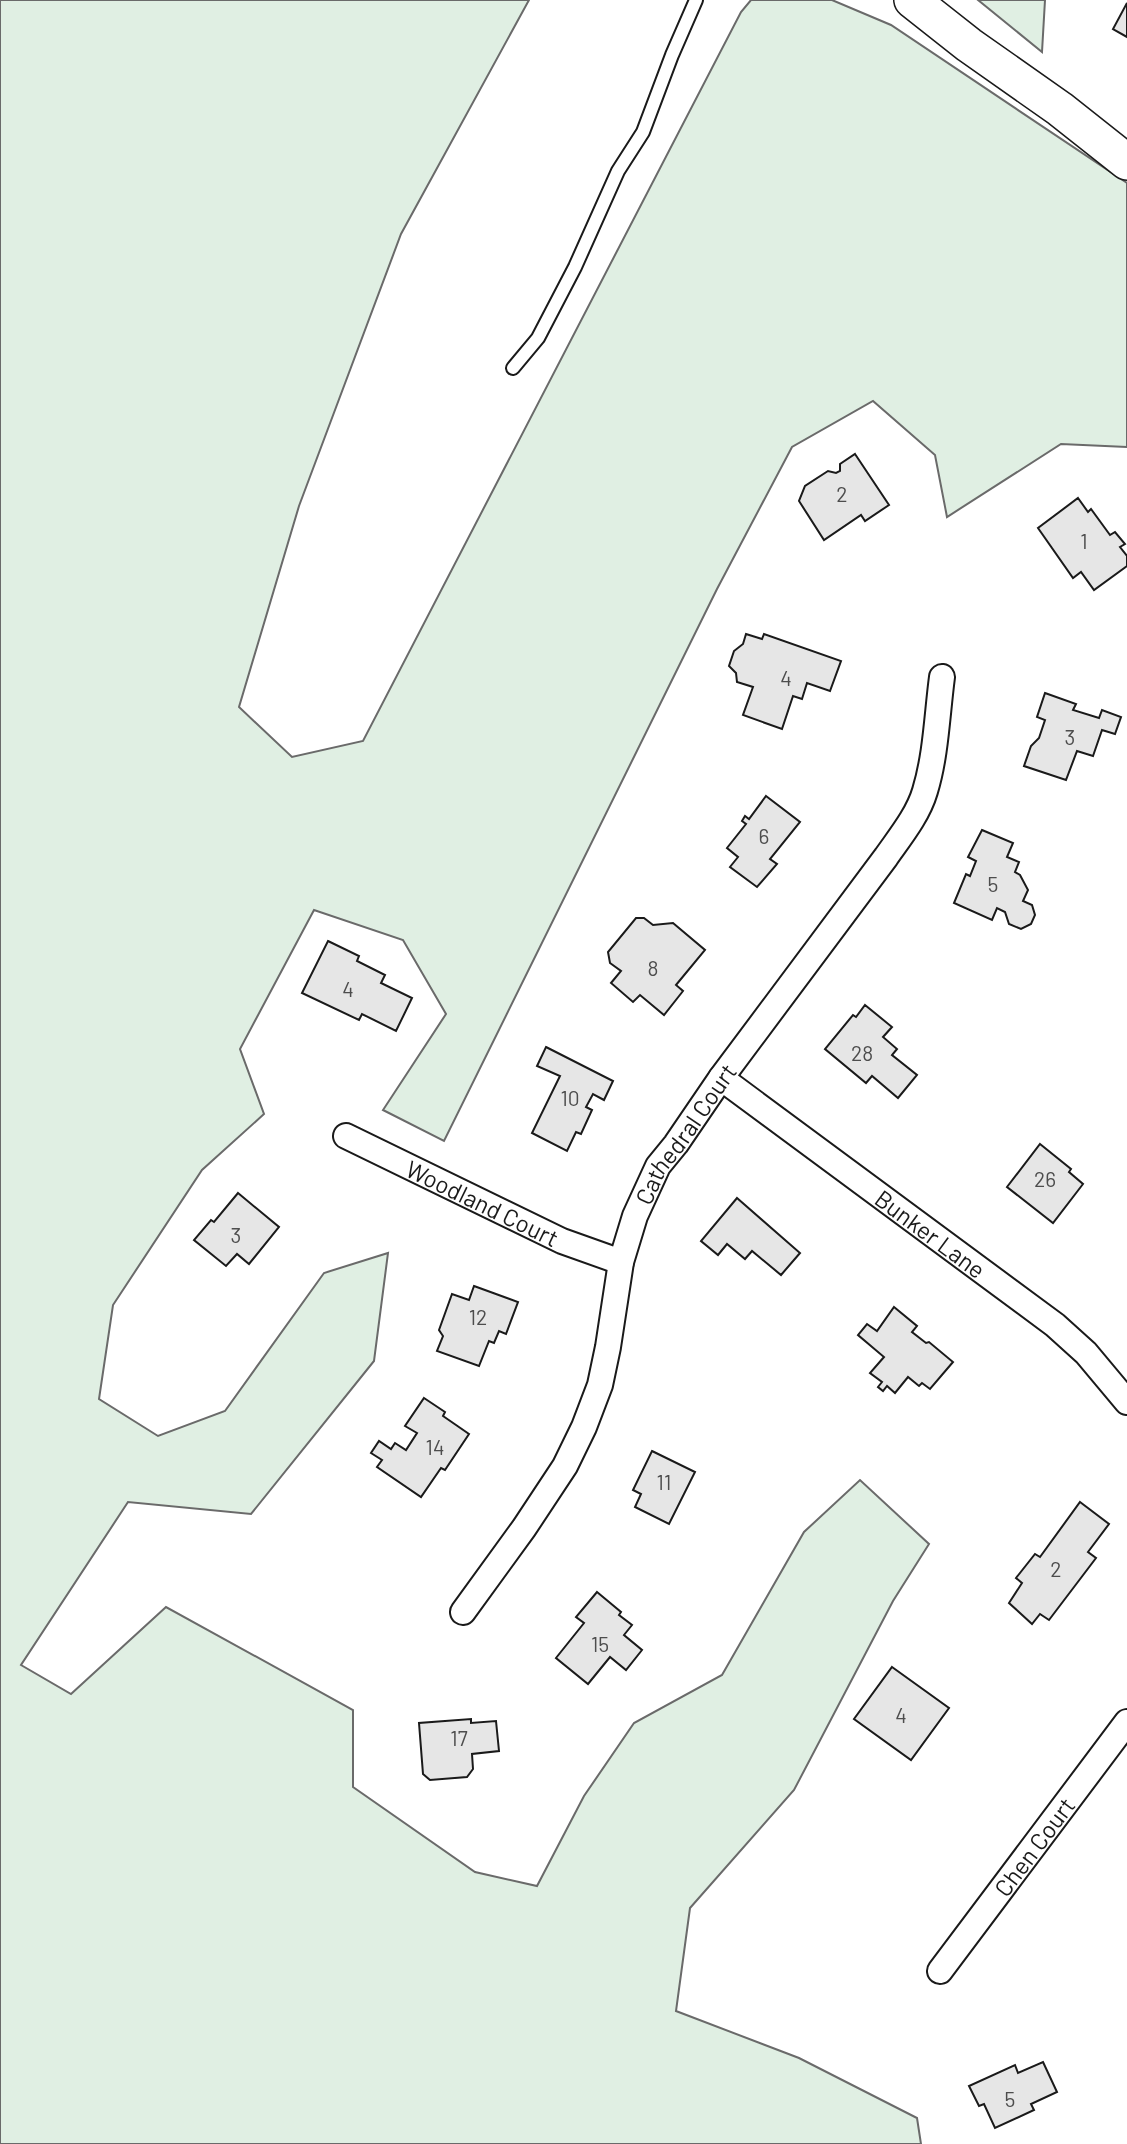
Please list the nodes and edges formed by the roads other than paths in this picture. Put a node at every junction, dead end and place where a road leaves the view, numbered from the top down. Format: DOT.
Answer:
graph roads {
  1 [pos="696,0"];
  2 [pos="912,0"];
  3 [pos="1127,162"];
  4 [pos="513,369"];
  5 [pos="942,677"];
  6 [pos="721,1078"];
  7 [pos="346,1136"];
  8 [pos="621,1262"];
  9 [pos="1127,1402"];
  10 [pos="463,1612"];
  11 [pos="1127,1722"];
  12 [pos="940,1971"];
  1 -- 4 [label="lane"];
  2 -- 3 [label="street"];
  5 -- 6 [label="street, Cathedral Court"];
  6 -- 8 [label="street, Cathedral Court"];
  6 -- 9 [label="street, Bunker Lane"];
  7 -- 8 [label="street, Woodland Court"];
  8 -- 10 [label="street, Cathedral Court"];
  11 -- 12 [label="street, Chen Court"];
}
